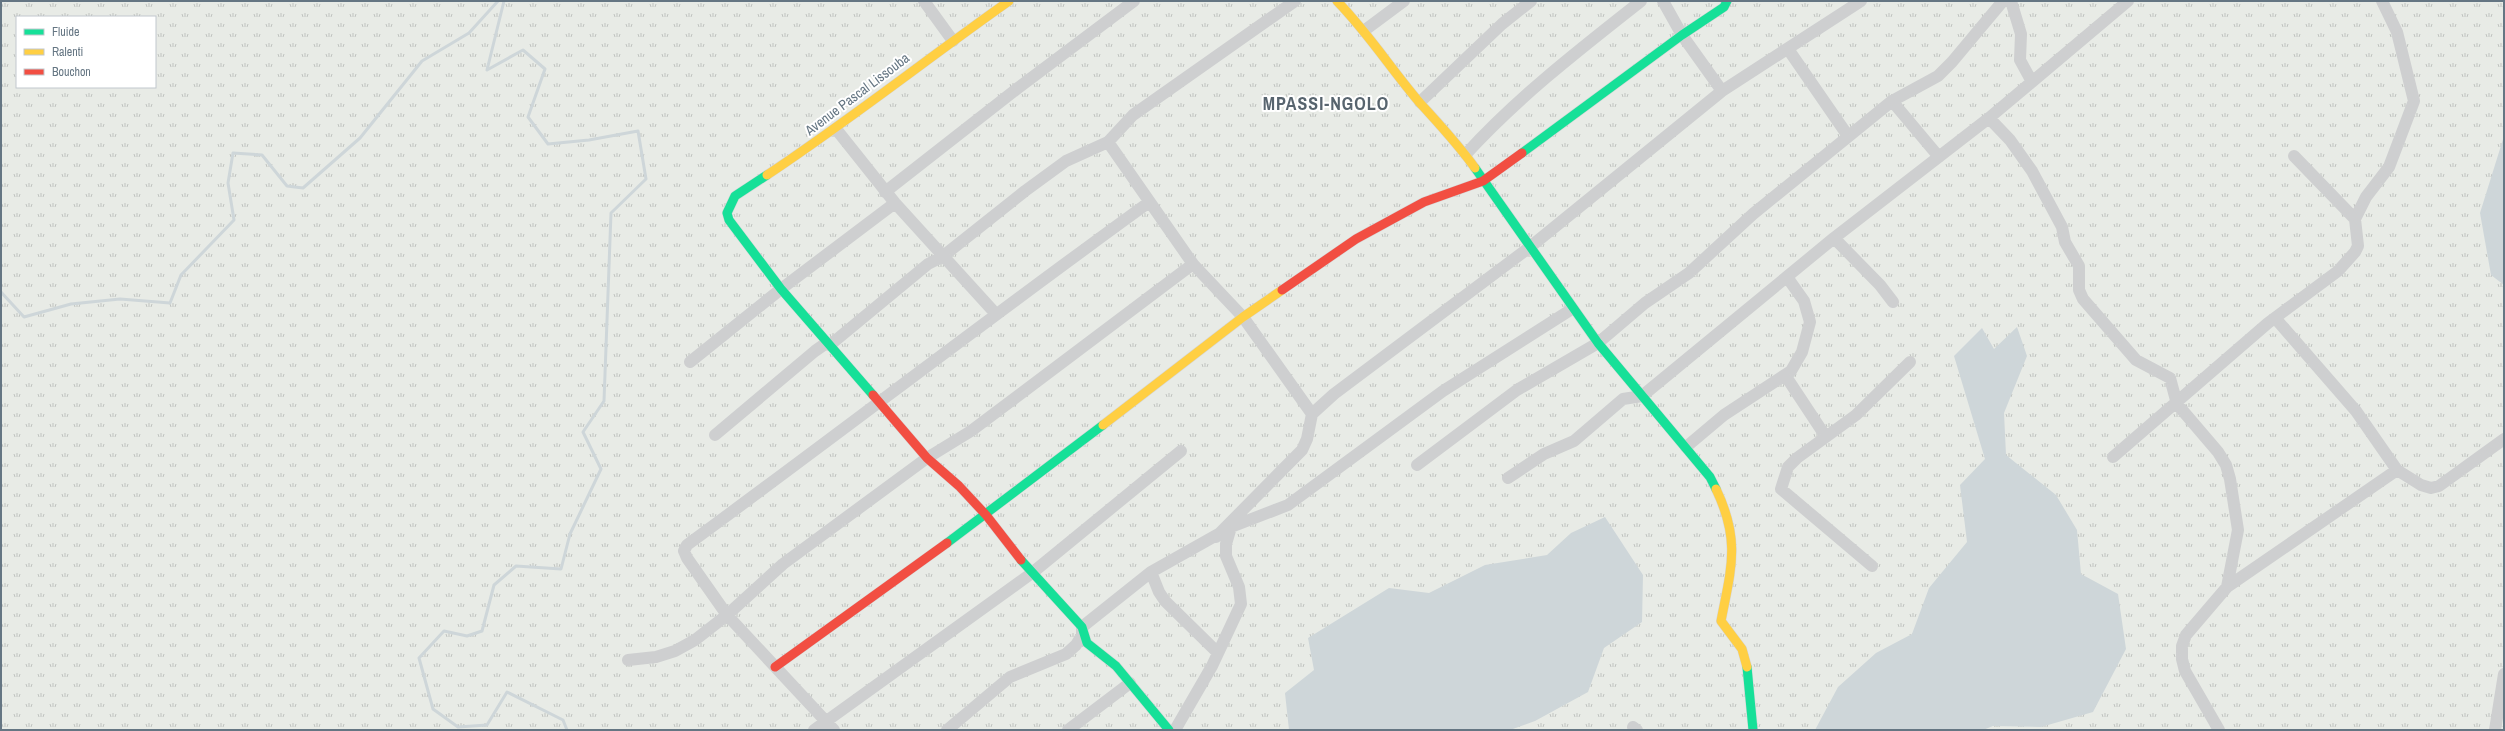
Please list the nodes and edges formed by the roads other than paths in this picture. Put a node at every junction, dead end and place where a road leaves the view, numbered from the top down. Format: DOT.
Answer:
graph roads {
  1 [pos="924,1"];
  2 [pos="1010,1"];
  3 [pos="1134,1"];
  4 [pos="1295,1"];
  5 [pos="1337,1"];
  6 [pos="1404,1"];
  7 [pos="1531,1"];
  8 [pos="1641,1"];
  9 [pos="1663,1"];
  10 [pos="1727,1"];
  11 [pos="1861,1"];
  12 [pos="2003,1"];
  13 [pos="2011,1"];
  14 [pos="2128,1"];
  15 [pos="2382,1"];
  16 [pos="1365,30"];
  17 [pos="1682,35"];
  18 [pos="953,41"];
  19 [pos="1788,49"];
  20 [pos="2032,82"];
  21 [pos="1722,91"];
  22 [pos="1892,101"];
  23 [pos="1420,102"];
  24 [pos="1989,118"];
  25 [pos="836,129"];
  26 [pos="1848,136"];
  27 [pos="1108,142"];
  28 [pos="1466,154"];
  29 [pos="1939,156"];
  30 [pos="2294,156"];
  31 [pos="1483,181"];
  32 [pos="885,192"];
  33 [pos="894,203"];
  34 [pos="1148,203"];
  35 [pos="2355,219"];
  36 [pos="1834,238"];
  37 [pos="1530,247"];
  38 [pos="942,257"];
  39 [pos="1193,264"];
  40 [pos="1786,277"];
  41 [pos="781,288"];
  42 [pos="1893,302"];
  43 [pos="1572,309"];
  44 [pos="995,313"];
  45 [pos="1242,317"];
  46 [pos="2276,319"];
  47 [pos="1598,343"];
  48 [pos="830,345"];
  49 [pos="690,362"];
  50 [pos="1910,362"];
  51 [pos="1785,375"];
  52 [pos="1642,396"];
  53 [pos="880,402"];
  54 [pos="2177,404"];
  55 [pos="1312,414"];
  56 [pos="715,435"];
  57 [pos="1826,437"];
  58 [pos="2504,439"];
  59 [pos="1686,447"];
  60 [pos="1181,451"];
  61 [pos="2113,457"];
  62 [pos="927,458"];
  63 [pos="1417,465"];
  64 [pos="2396,470"];
  65 [pos="1508,478"];
  66 [pos="986,515"];
  67 [pos="1231,527"];
  68 [pos="1216,537"];
  69 [pos="1872,566"];
  70 [pos="1151,572"];
  71 [pos="1032,573"];
  72 [pos="2227,586"];
  73 [pos="726,615"];
  74 [pos="1082,627"];
  75 [pos="1218,653"];
  76 [pos="628,660"];
  77 [pos="775,667"];
  78 [pos="2504,674"];
  79 [pos="1130,683"];
  80 [pos="825,721"];
  81 [pos="814,730"];
  82 [pos="834,730"];
  83 [pos="947,730"];
  84 [pos="1068,730"];
  85 [pos="1169,730"];
  86 [pos="1175,730"];
  87 [pos="1753,730"];
  88 [pos="2218,730"];
  89 [pos="2495,730"];
  1 -- 18 [label="street"];
  2 -- 18 [label="street, Avenue Pascal Lissouba"];
  3 -- 32 [label="street"];
  4 -- 27 [label="street"];
  5 -- 16 [label="street"];
  6 -- 16 [label="street"];
  7 -- 23 [label="street"];
  8 -- 28 [label="street"];
  9 -- 17 [label="street"];
  10 -- 17 [label="street"];
  11 -- 19 [label="street"];
  12 -- 22 [label="street"];
  13 -- 20 [label="street"];
  14 -- 20 [label="street"];
  15 -- 35 [label="street"];
  16 -- 23 [label="street"];
  17 -- 21 [label="street"];
  17 -- 31 [label="street"];
  18 -- 25 [label="street, Avenue Pascal Lissouba"];
  19 -- 21 [label="street"];
  19 -- 26 [label="street"];
  20 -- 24 [label="street"];
  21 -- 37 [label="street"];
  22 -- 26 [label="street"];
  22 -- 29 [label="street"];
  23 -- 28 [label="street"];
  24 -- 29 [label="street"];
  24 -- 54 [label="street"];
  25 -- 32 [label="street"];
  25 -- 41 [label="street, Avenue Pascal Lissouba"];
  26 -- 47 [label="street"];
  27 -- 34 [label="street"];
  27 -- 38 [label="street"];
  28 -- 31 [label="street"];
  29 -- 36 [label="street"];
  30 -- 35 [label="street"];
  31 -- 37 [label="street"];
  31 -- 45 [label="street"];
  32 -- 33 [label="street"];
  33 -- 38 [label="street"];
  33 -- 41 [label="street"];
  34 -- 39 [label="street"];
  34 -- 44 [label="street"];
  35 -- 46 [label="street"];
  36 -- 40 [label="street"];
  36 -- 42 [label="street"];
  37 -- 43 [label="street"];
  37 -- 55 [label="street"];
  38 -- 44 [label="street"];
  38 -- 48 [label="street"];
  39 -- 45 [label="street"];
  39 -- 62 [label="street"];
  40 -- 51 [label="street"];
  40 -- 52 [label="street"];
  41 -- 48 [label="street"];
  41 -- 49 [label="street"];
  43 -- 47 [label="street"];
  43 -- 67 [label="street"];
  44 -- 53 [label="street"];
  45 -- 55 [label="street"];
  45 -- 66 [label="street"];
  46 -- 54 [label="street"];
  46 -- 64 [label="street"];
  47 -- 52 [label="street"];
  47 -- 63 [label="street"];
  48 -- 53 [label="street"];
  48 -- 56 [label="street"];
  50 -- 57 [label="street"];
  51 -- 57 [label="street"];
  51 -- 59 [label="street"];
  52 -- 59 [label="street"];
  52 -- 65 [label="street"];
  53 -- 62 [label="street"];
  53 -- 73 [label="street"];
  54 -- 61 [label="street"];
  54 -- 72 [label="street"];
  55 -- 68 [label="street"];
  57 -- 69 [label="street"];
  58 -- 64 [label="street"];
  59 -- 87 [label="street"];
  60 -- 71 [label="street"];
  62 -- 66 [label="street"];
  62 -- 73 [label="street"];
  64 -- 72 [label="street"];
  66 -- 71 [label="street"];
  66 -- 77 [label="street"];
  67 -- 68 [label="street"];
  67 -- 75 [label="street"];
  68 -- 70 [label="street"];
  70 -- 74 [label="street"];
  70 -- 75 [label="street"];
  71 -- 74 [label="street"];
  71 -- 80 [label="street"];
  72 -- 88 [label="street"];
  73 -- 76 [label="street"];
  73 -- 77 [label="street"];
  74 -- 79 [label="street"];
  74 -- 83 [label="street"];
  75 -- 86 [label="street"];
  77 -- 80 [label="street"];
  78 -- 89 [label="street"];
  79 -- 84 [label="street"];
  79 -- 85 [label="street"];
  80 -- 81 [label="street"];
  80 -- 82 [label="street"];
}
